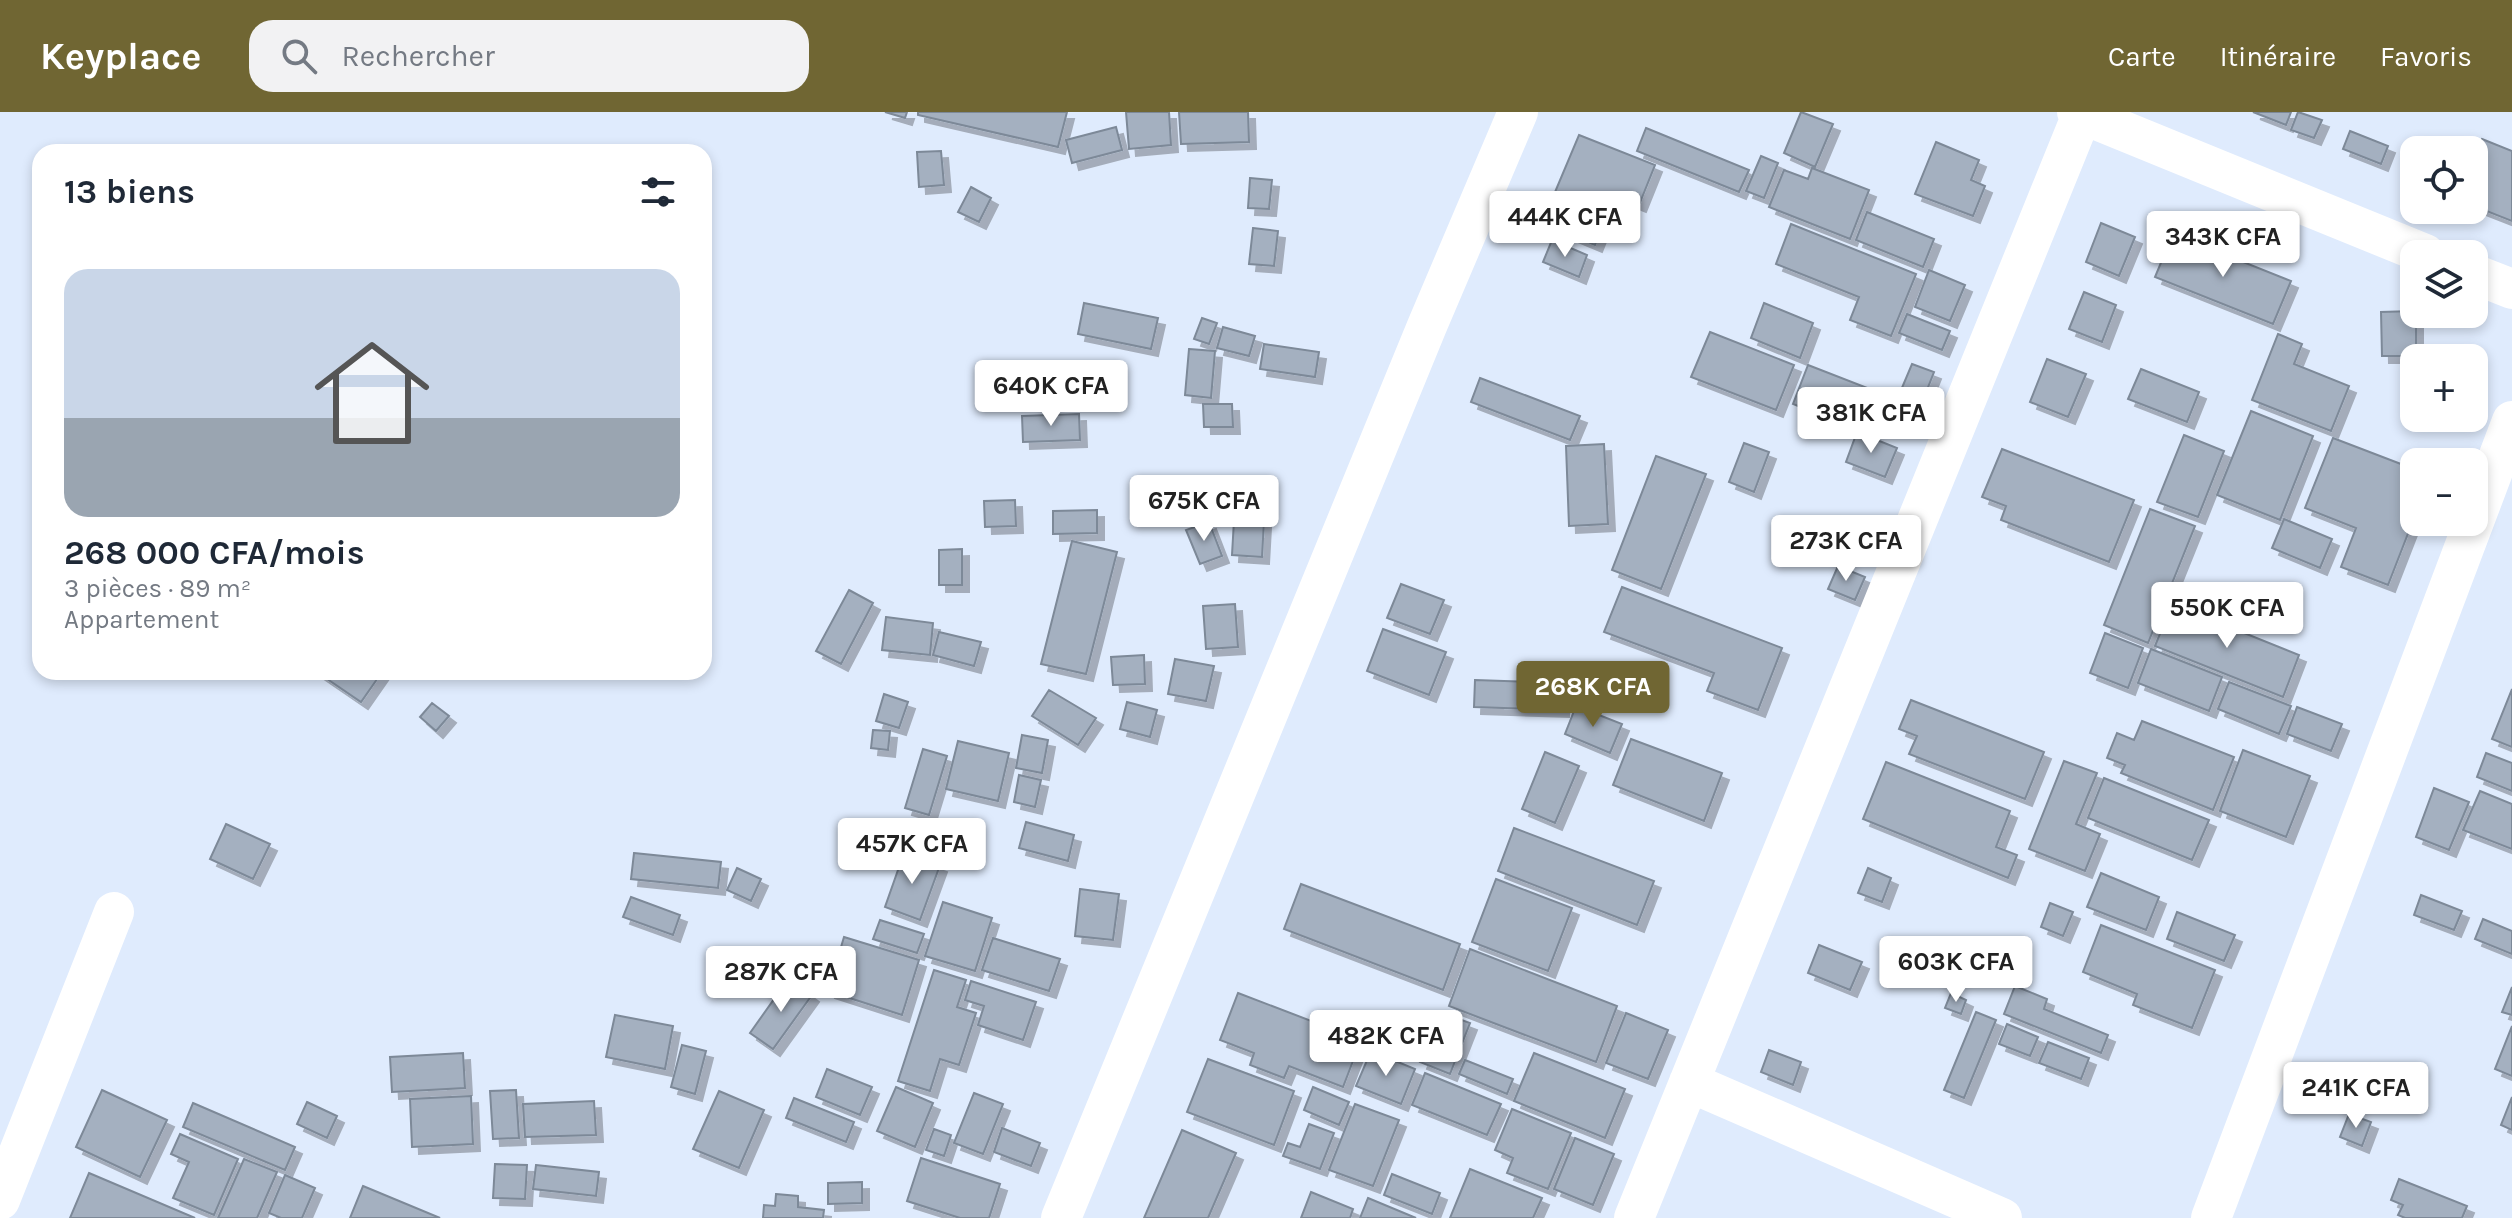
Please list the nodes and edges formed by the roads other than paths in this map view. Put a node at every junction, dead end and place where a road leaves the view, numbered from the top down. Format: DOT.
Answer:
graph roads {
  1 [pos="1518,112"];
  2 [pos="2081,113"];
  3 [pos="2400,244"];
  4 [pos="2488,280"];
  5 [pos="2512,289"];
  6 [pos="2512,421"];
  7 [pos="114,912"];
  8 [pos="1689,1082"];
  9 [pos="0,1200"];
  10 [pos="1061,1218"];
  11 [pos="1634,1218"];
  12 [pos="2002,1218"];
  13 [pos="2211,1218"];
  1 -- 10 [label="street"];
  2 -- 3 [label="street"];
  2 -- 8 [label="street"];
  4 -- 5 [label="street"];
  6 -- 13 [label="street"];
  7 -- 9 [label="street"];
  8 -- 11 [label="street"];
  8 -- 12 [label="street"];
}
